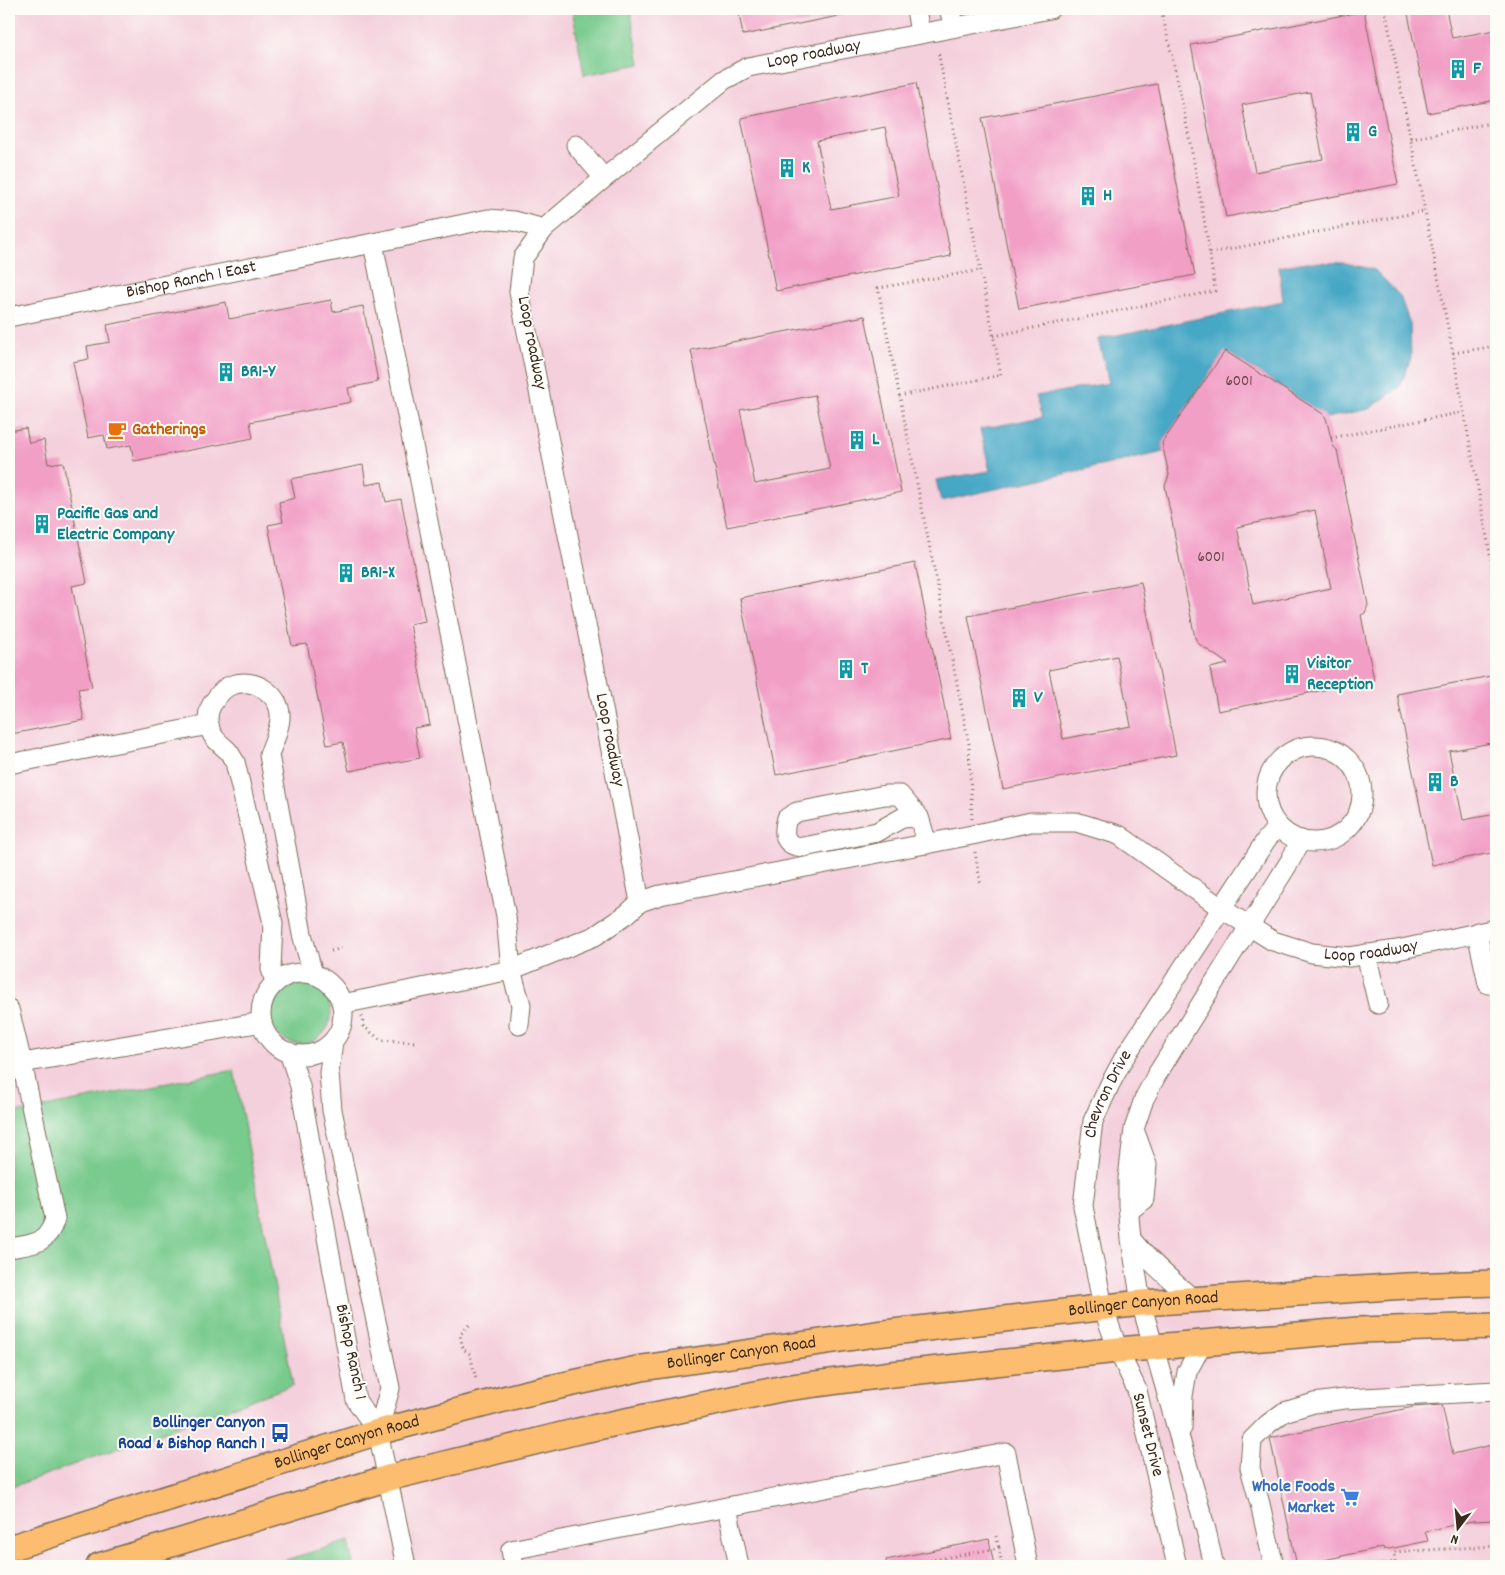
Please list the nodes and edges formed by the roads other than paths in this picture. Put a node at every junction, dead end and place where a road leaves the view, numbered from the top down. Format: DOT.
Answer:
graph roads {
  1 [pos="916,9"];
  2 [pos="949,9"];
  3 [pos="1050,9"];
  4 [pos="954,27"];
  5 [pos="920,34"];
  6 [pos="576,144"];
  7 [pos="604,178"];
  8 [pos="544,229"];
  9 [pos="374,243"];
  10 [pos="9,317"];
  11 [pos="209,725"];
  12 [pos="9,764"];
  13 [pos="920,817"];
  14 [pos="1278,826"];
  15 [pos="1301,840"];
  16 [pos="928,844"];
  17 [pos="640,902"];
  18 [pos="1221,908"];
  19 [pos="1249,926"];
  20 [pos="1496,929"];
  21 [pos="1477,932"];
  22 [pos="1366,954"];
  23 [pos="511,970"];
  24 [pos="313,974"];
  25 [pos="275,982"];
  26 [pos="1488,984"];
  27 [pos="342,1004"];
  28 [pos="1378,1004"];
  29 [pos="9,1008"];
  30 [pos="262,1022"];
  31 [pos="519,1025"];
  32 [pos="333,1041"];
  33 [pos="289,1052"];
  34 [pos="22,1063"];
  35 [pos="1131,1239"];
  36 [pos="9,1248"];
  37 [pos="1496,1283"];
  38 [pos="1194,1300"];
  39 [pos="1141,1303"];
  40 [pos="1103,1307"];
  41 [pos="1496,1326"];
  42 [pos="1202,1344"];
  43 [pos="1152,1347"];
  44 [pos="1118,1350"];
  45 [pos="1496,1391"];
  46 [pos="378,1432"];
  47 [pos="1181,1444"];
  48 [pos="388,1478"];
  49 [pos="727,1507"];
  50 [pos="9,1548"];
  51 [pos="99,1566"];
  52 [pos="406,1566"];
  53 [pos="514,1566"];
  54 [pos="739,1566"];
  55 [pos="1028,1566"];
  56 [pos="1177,1566"];
  57 [pos="1214,1566"];
  58 [pos="1274,1566"];
  1 -- 5 [label="street"];
  2 -- 4 [label="street"];
  3 -- 4 [label="street, Loop roadway"];
  4 -- 5 [label="street, Loop roadway"];
  5 -- 7 [label="street, Loop roadway"];
  6 -- 7 [label="street"];
  7 -- 8 [label="street, Loop roadway"];
  8 -- 9 [label="street, Bishop Ranch 1 East"];
  8 -- 17 [label="street, Loop roadway"];
  9 -- 10 [label="street, Bishop Ranch 1 East"];
  9 -- 23 [label="street"];
  11 -- 12 [label="street"];
  11 -- 24 [label="street"];
  11 -- 25 [label="street"];
  13 -- 13 [label="street"];
  13 -- 16 [label="street"];
  14 -- 15 [label="street"];
  14 -- 15 [label="street"];
  14 -- 18 [label="street, Chevron Drive"];
  15 -- 19 [label="street, Chevron Drive"];
  16 -- 17 [label="street, Loop roadway"];
  16 -- 18 [label="street, Loop roadway"];
  17 -- 23 [label="street"];
  18 -- 19 [label="street, Loop roadway"];
  18 -- 40 [label="street, Chevron Drive"];
  19 -- 22 [label="street, Loop roadway"];
  19 -- 35 [label="street, Chevron Drive"];
  20 -- 21 [label="street, Loop roadway"];
  21 -- 22 [label="street, Loop roadway"];
  21 -- 26 [label="street"];
  22 -- 28 [label="street"];
  23 -- 27 [label="street"];
  23 -- 31 [label="street"];
  24 -- 25 [label="street"];
  24 -- 27 [label="street"];
  25 -- 30 [label="street"];
  27 -- 32 [label="street"];
  29 -- 34 [label="street"];
  30 -- 33 [label="street"];
  30 -- 34 [label="street"];
  32 -- 33 [label="street"];
  32 -- 46 [label="street, Bishop Ranch 1"];
  33 -- 46 [label="street, Bishop Ranch 1"];
  34 -- 36 [label="street"];
  35 -- 38 [label="street"];
  35 -- 39 [label="street"];
  37 -- 38 [label="main road, Bollinger Canyon Road"];
  38 -- 39 [label="main road, Bollinger Canyon Road"];
  39 -- 40 [label="main road, Bollinger Canyon Road"];
  39 -- 43 [label="street, Sunset Drive"];
  40 -- 44 [label="street, Sunset Drive"];
  40 -- 46 [label="main road, Bollinger Canyon Road"];
  41 -- 42 [label="main road"];
  42 -- 43 [label="main road"];
  42 -- 47 [label="street, Sunset Drive"];
  43 -- 44 [label="main road"];
  43 -- 47 [label="street, Sunset Drive"];
  44 -- 48 [label="main road"];
  44 -- 56 [label="street, Sunset Drive"];
  45 -- 58 [label="street"];
  46 -- 48 [label="street"];
  46 -- 50 [label="main road, Bollinger Canyon Road"];
  47 -- 57 [label="street, Sunset Drive"];
  48 -- 51 [label="main road"];
  48 -- 52 [label="street"];
  49 -- 53 [label="street"];
  49 -- 54 [label="street"];
  49 -- 55 [label="street"];
}
